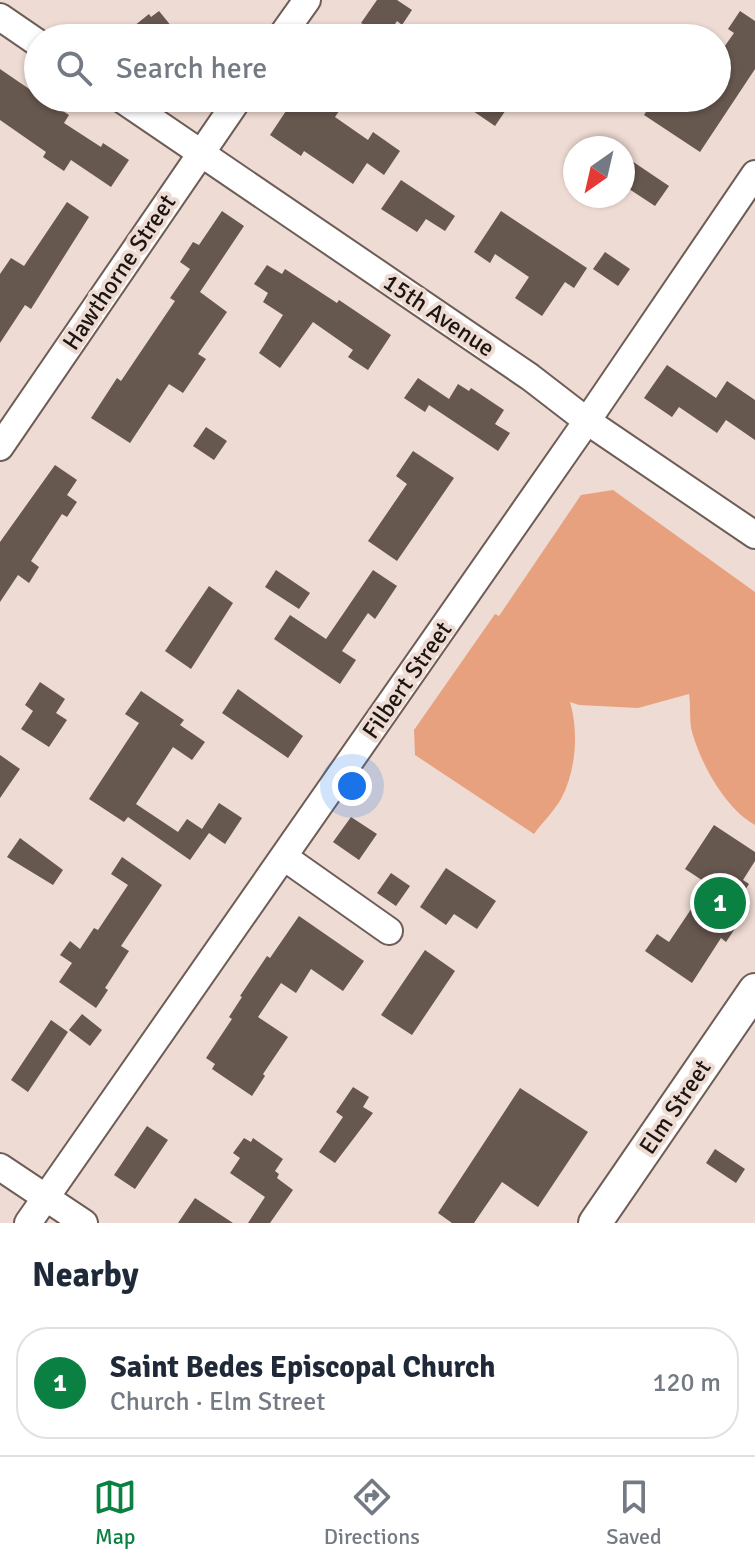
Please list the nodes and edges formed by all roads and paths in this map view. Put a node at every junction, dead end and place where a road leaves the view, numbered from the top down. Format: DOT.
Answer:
graph roads {
  1 [pos="307,0"];
  2 [pos="0,17"];
  3 [pos="290,24"];
  4 [pos="24,33"];
  5 [pos="141,112"];
  6 [pos="229,112"];
  7 [pos="201,152"];
  8 [pos="755,174"];
  9 [pos="587,421"];
  10 [pos="0,447"];
  11 [pos="755,535"];
  12 [pos="284,857"];
  13 [pos="389,931"];
  14 [pos="755,990"];
  15 [pos="0,1167"];
  16 [pos="46,1197"];
  17 [pos="28,1223"];
  18 [pos="84,1223"];
  19 [pos="595,1223"];
  1 -- 3 [label="street"];
  2 -- 4 [label="street"];
  5 -- 7 [label="street, 15th Avenue"];
  6 -- 7 [label="street, Hawthorne Street"];
  7 -- 9 [label="street, 15th Avenue"];
  7 -- 10 [label="street, Hawthorne Street"];
  8 -- 9 [label="street, Filbert Street"];
  9 -- 11 [label="street, 15th Avenue"];
  9 -- 12 [label="street, Filbert Street"];
  12 -- 13 [label="street"];
  12 -- 16 [label="street, Filbert Street"];
  14 -- 19 [label="street, Elm Street"];
  15 -- 16 [label="street"];
  16 -- 17 [label="street, Filbert Street"];
  16 -- 18 [label="street"];
}
